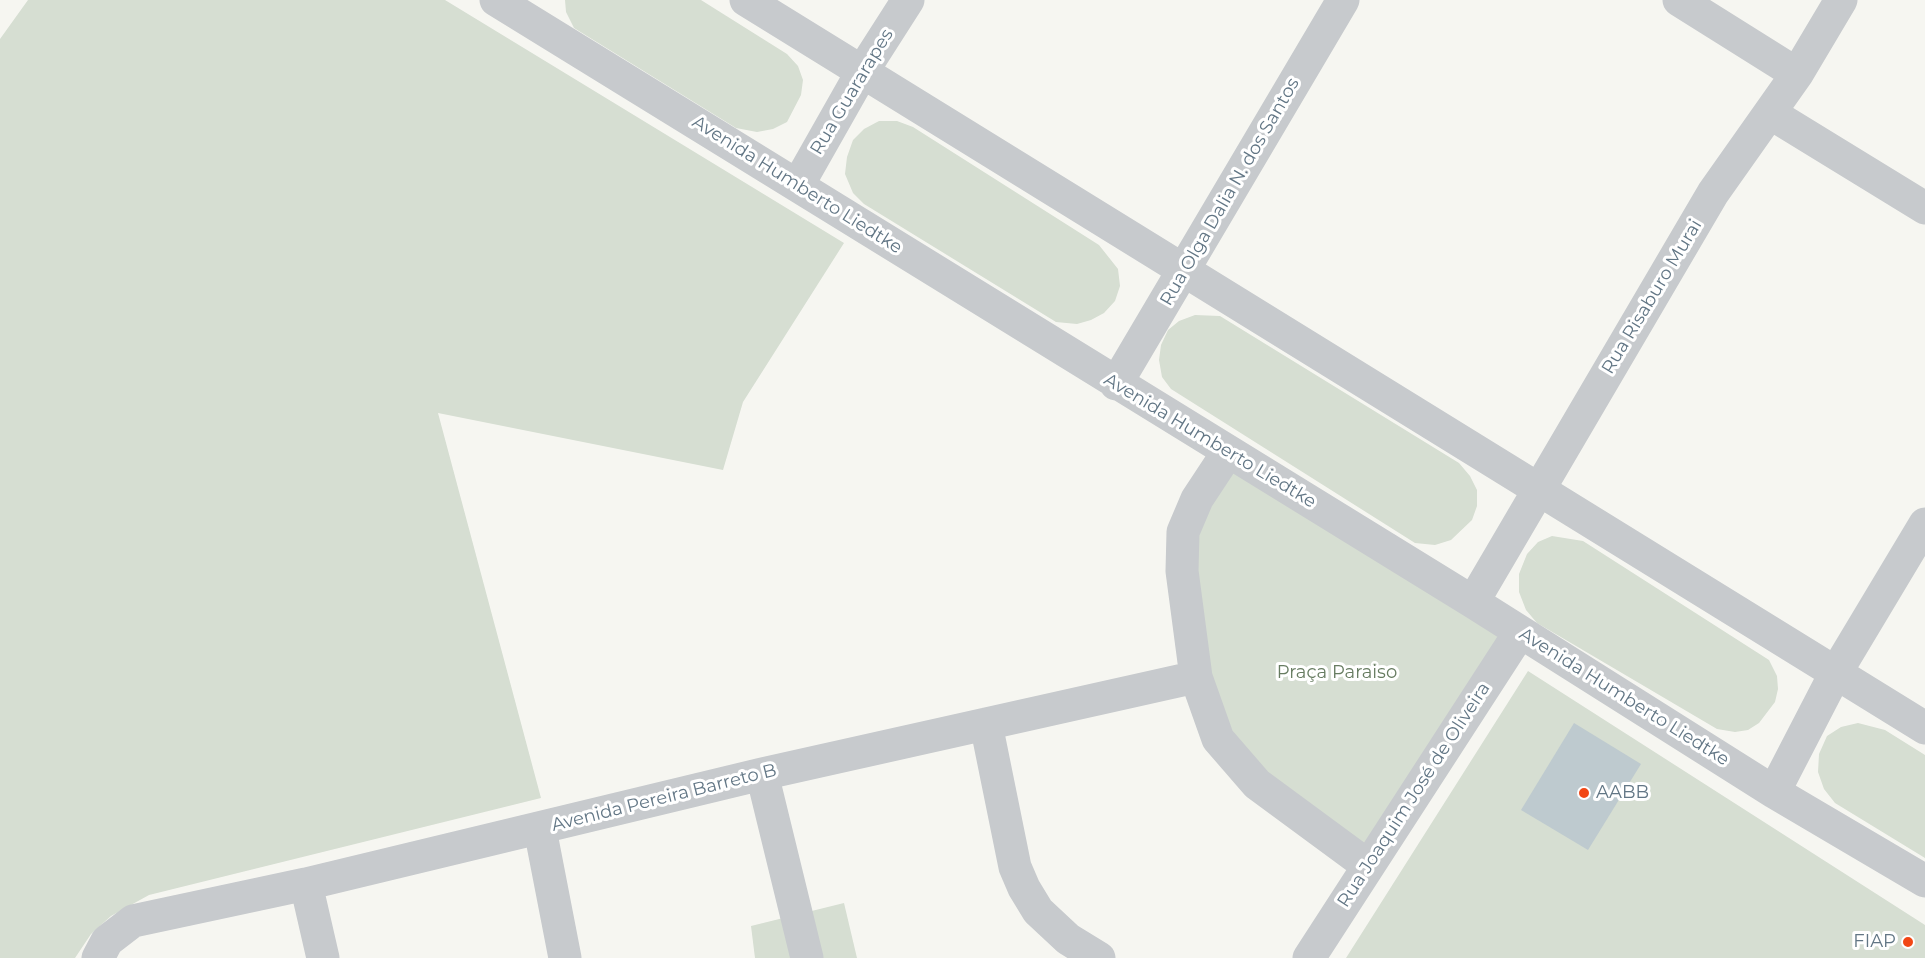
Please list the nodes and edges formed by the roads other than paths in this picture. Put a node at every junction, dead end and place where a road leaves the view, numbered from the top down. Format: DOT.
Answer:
graph roads {
  1 [pos="746,0"];
  2 [pos="908,0"];
  3 [pos="1342,0"];
  4 [pos="1679,0"];
  5 [pos="1841,0"];
  6 [pos="517,5"];
  7 [pos="862,72"];
  8 [pos="1797,74"];
  9 [pos="1770,113"];
  10 [pos="798,185"];
  11 [pos="1925,208"];
  12 [pos="1184,272"];
  13 [pos="1116,384"];
  14 [pos="1228,452"];
  15 [pos="1539,488"];
  16 [pos="1925,524"];
  17 [pos="1473,602"];
  18 [pos="1520,632"];
  19 [pos="1835,674"];
  20 [pos="1196,677"];
  21 [pos="987,724"];
  22 [pos="1925,728"];
  23 [pos="762,774"];
  24 [pos="1774,792"];
  25 [pos="540,829"];
  26 [pos="1367,865"];
  27 [pos="1925,881"];
  28 [pos="306,884"];
  29 [pos="98,958"];
  30 [pos="323,958"];
  31 [pos="565,958"];
  32 [pos="807,958"];
  33 [pos="1099,958"];
  34 [pos="1309,958"];
  1 -- 7 [label="street"];
  2 -- 7 [label="street, Rua Guararapes"];
  3 -- 12 [label="street, Rua Olga Dalia N. dos Santos"];
  4 -- 8 [label="street"];
  5 -- 8 [label="street, Rua Risaburo Murai"];
  6 -- 10 [label="street, Avenida Humberto Liedtke"];
  7 -- 10 [label="street, Rua Guararapes"];
  7 -- 12 [label="street"];
  8 -- 9 [label="street, Rua Risaburo Murai"];
  9 -- 11 [label="street"];
  9 -- 15 [label="street, Rua Risaburo Murai"];
  10 -- 13 [label="street, Avenida Humberto Liedtke"];
  12 -- 13 [label="street, Rua Olga Dalia N. dos Santos"];
  12 -- 15 [label="street"];
  13 -- 14 [label="street, Avenida Humberto Liedtke"];
  14 -- 17 [label="street, Avenida Humberto Liedtke"];
  14 -- 20 [label="street"];
  15 -- 17 [label="street, Rua Risaburo Murai"];
  15 -- 19 [label="street"];
  16 -- 19 [label="street"];
  17 -- 18 [label="street, Avenida Humberto Liedtke"];
  18 -- 24 [label="street, Avenida Humberto Liedtke"];
  18 -- 26 [label="street, Rua Joaquim José de Oliveira"];
  19 -- 22 [label="street"];
  19 -- 24 [label="street"];
  20 -- 21 [label="street, Avenida Pereira Barreto B"];
  20 -- 26 [label="street"];
  21 -- 23 [label="street, Avenida Pereira Barreto B"];
  21 -- 33 [label="street"];
  23 -- 25 [label="street, Avenida Pereira Barreto B"];
  23 -- 32 [label="street"];
  24 -- 27 [label="street, Avenida Humberto Liedtke"];
  25 -- 28 [label="street, Avenida Pereira Barreto B"];
  25 -- 31 [label="street"];
  26 -- 34 [label="street, Rua Joaquim José de Oliveira"];
  28 -- 29 [label="street, Avenida Pereira Barreto B"];
  28 -- 30 [label="street"];
}
